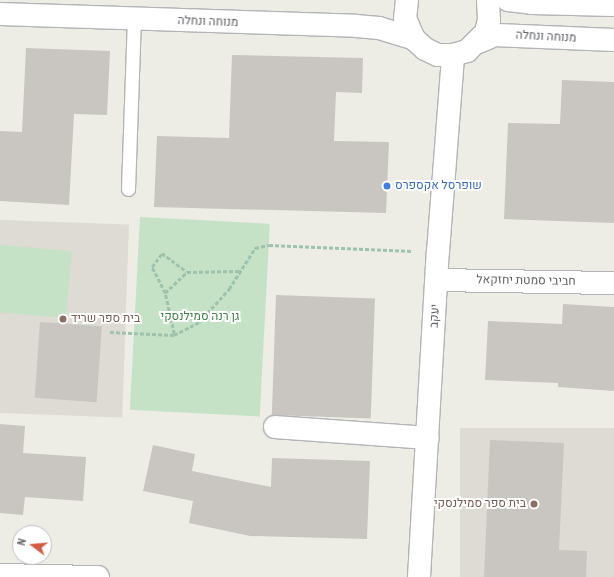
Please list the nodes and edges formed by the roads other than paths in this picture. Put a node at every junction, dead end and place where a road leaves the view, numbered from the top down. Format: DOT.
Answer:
graph roads {
  1 [pos="407,0"];
  2 [pos="488,0"];
  3 [pos="508,0"];
  4 [pos="614,5"];
  5 [pos="0,14"];
  6 [pos="134,20"];
  7 [pos="414,39"];
  8 [pos="614,40"];
  9 [pos="479,42"];
  10 [pos="453,55"];
  11 [pos="128,189"];
  12 [pos="437,280"];
  13 [pos="614,283"];
  14 [pos="275,427"];
  15 [pos="428,438"];
  16 [pos="0,575"];
  17 [pos="73,577"];
  18 [pos="98,577"];
  19 [pos="419,577"];
  1 -- 7 [label="street"];
  2 -- 9 [label="street"];
  3 -- 4 [label="street"];
  5 -- 6 [label="street, מנוחה ונחלה"];
  6 -- 7 [label="street, מנוחה ונחלה"];
  6 -- 11 [label="lane"];
  7 -- 10 [label="street"];
  8 -- 9 [label="street, מנוחה ונחלה"];
  9 -- 10 [label="street, מנוחה ונחלה"];
  10 -- 12 [label="street, יעקב"];
  12 -- 13 [label="street, חביבי סמטת יחזקאל"];
  12 -- 15 [label="street, יעקב"];
  14 -- 15 [label="street"];
  15 -- 19 [label="street, יעקב"];
  16 -- 17 [label="street"];
  17 -- 18 [label="street"];
}
